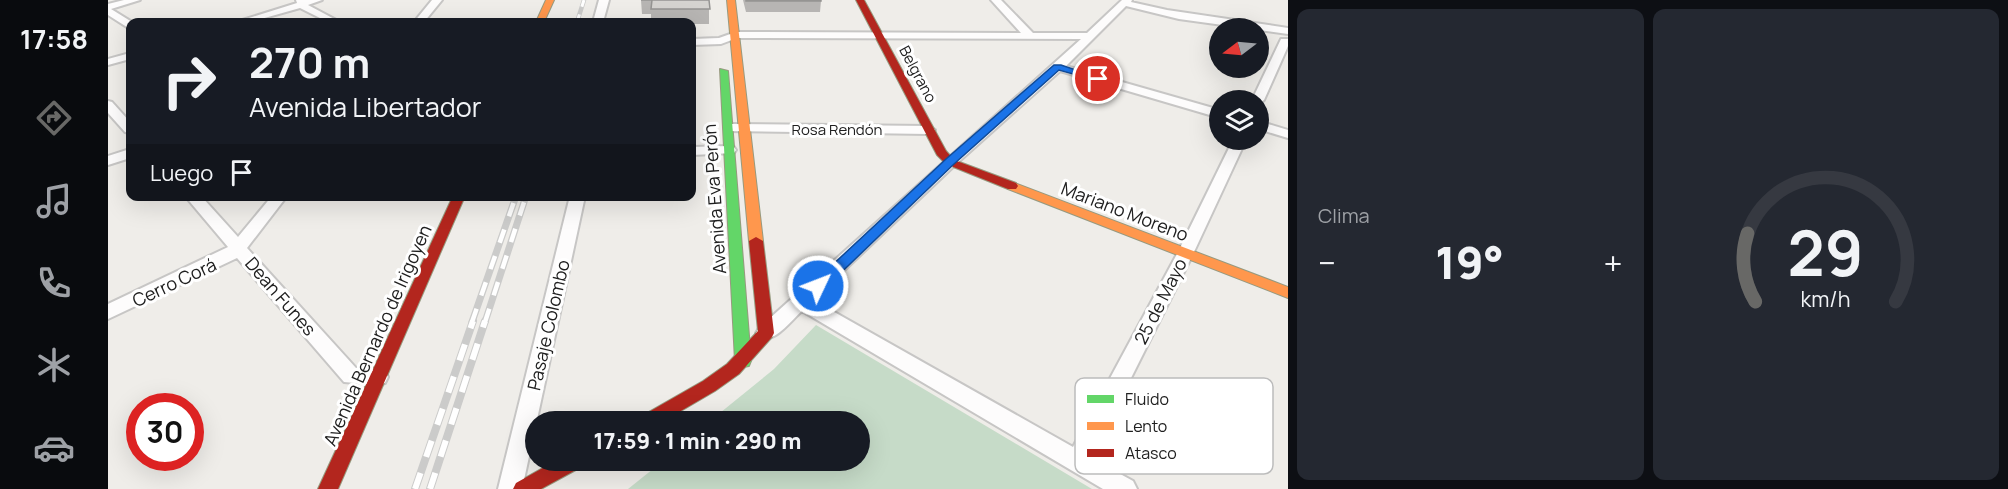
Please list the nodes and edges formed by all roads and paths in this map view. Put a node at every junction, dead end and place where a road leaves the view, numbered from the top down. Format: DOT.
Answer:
graph roads {
  1 [pos="135,0"];
  2 [pos="317,0"];
  3 [pos="437,0"];
  4 [pos="550,0"];
  5 [pos="604,0"];
  6 [pos="718,0"];
  7 [pos="731,0"];
  8 [pos="861,0"];
  9 [pos="996,0"];
  10 [pos="302,2"];
  11 [pos="1126,2"];
  12 [pos="108,9"];
  13 [pos="1168,13"];
  14 [pos="253,18"];
  15 [pos="327,18"];
  16 [pos="422,18"];
  17 [pos="542,18"];
  18 [pos="599,18"];
  19 [pos="126,23"];
  20 [pos="1209,23"];
  21 [pos="736,35"];
  22 [pos="879,35"];
  23 [pos="1029,35"];
  24 [pos="1088,36"];
  25 [pos="1269,36"];
  26 [pos="1287,38"];
  27 [pos="721,41"];
  28 [pos="696,42"];
  29 [pos="126,57"];
  30 [pos="108,62"];
  31 [pos="1058,67"];
  32 [pos="1263,90"];
  33 [pos="108,105"];
  34 [pos="1209,111"];
  35 [pos="126,125"];
  36 [pos="728,128"];
  37 [pos="745,128"];
  38 [pos="928,129"];
  39 [pos="1269,129"];
  40 [pos="1288,134"];
  41 [pos="729,150"];
  42 [pos="1235,150"];
  43 [pos="696,151"];
  44 [pos="126,154"];
  45 [pos="108,161"];
  46 [pos="950,162"];
  47 [pos="196,201"];
  48 [pos="276,201"];
  49 [pos="457,201"];
  50 [pos="577,201"];
  51 [pos="238,248"];
  52 [pos="1185,254"];
  53 [pos="1288,293"];
  54 [pos="801,302"];
  55 [pos="108,312"];
  56 [pos="766,333"];
  57 [pos="743,361"];
  58 [pos="378,377"];
  59 [pos="1121,378"];
  60 [pos="665,411"];
  61 [pos="1075,459"];
  62 [pos="555,471"];
  63 [pos="1100,474"];
  64 [pos="328,489"];
  65 [pos="521,489"];
  66 [pos="1125,489"];
  1 -- 12 [label="street"];
  2 -- 10 [label="street"];
  3 -- 16 [label="street"];
  4 -- 17 [label="street"];
  5 -- 18 [label="street"];
  6 -- 27 [label="street, Avenida Eva Perón"];
  7 -- 21 [label="street, Avenida Eva Perón"];
  8 -- 22 [label="street, Belgrano"];
  9 -- 23 [label="street"];
  10 -- 14 [label="street"];
  10 -- 15 [label="street"];
  11 -- 13 [label="street"];
  11 -- 24 [label="street"];
  12 -- 19 [label="street"];
  13 -- 20 [label="street"];
  13 -- 26 [label="street"];
  21 -- 22 [label="street"];
  21 -- 27 [label="street"];
  21 -- 37 [label="street, Avenida Eva Perón"];
  22 -- 23 [label="street"];
  22 -- 38 [label="street, Belgrano"];
  23 -- 24 [label="street"];
  24 -- 31 [label="street"];
  25 -- 26 [label="street"];
  26 -- 32 [label="street"];
  27 -- 28 [label="street"];
  27 -- 36 [label="street, Avenida Eva Perón"];
  29 -- 30 [label="street"];
  31 -- 34 [label="street"];
  31 -- 46 [label="street"];
  33 -- 35 [label="street"];
  36 -- 37 [label="street, Rosa Rendón"];
  36 -- 41 [label="street, Avenida Eva Perón"];
  37 -- 38 [label="street, Rosa Rendón"];
  37 -- 56 [label="street, Avenida Eva Perón"];
  38 -- 46 [label="street, Belgrano"];
  39 -- 40 [label="street"];
  41 -- 43 [label="street"];
  41 -- 57 [label="street, Avenida Eva Perón"];
  42 -- 52 [label="street, 25 de Mayo"];
  44 -- 45 [label="street"];
  46 -- 52 [label="street, Mariano Moreno"];
  46 -- 54 [label="street"];
  47 -- 51 [label="street, Dean Funes"];
  48 -- 51 [label="street, Cerro Corá"];
  49 -- 58 [label="street, Avenida Bernardo de Irigoyen"];
  50 -- 65 [label="street, Pasaje Colombo"];
  51 -- 55 [label="street, Cerro Corá"];
  51 -- 58 [label="street, Dean Funes"];
  52 -- 53 [label="street, Mariano Moreno"];
  52 -- 59 [label="street, 25 de Mayo"];
  54 -- 56 [label="street"];
  54 -- 61 [label="street"];
  56 -- 57 [label="street"];
  57 -- 60 [label="street"];
  58 -- 64 [label="street, Avenida Bernardo de Irigoyen"];
  62 -- 65 [label="street"];
  63 -- 66 [label="street"];
}
